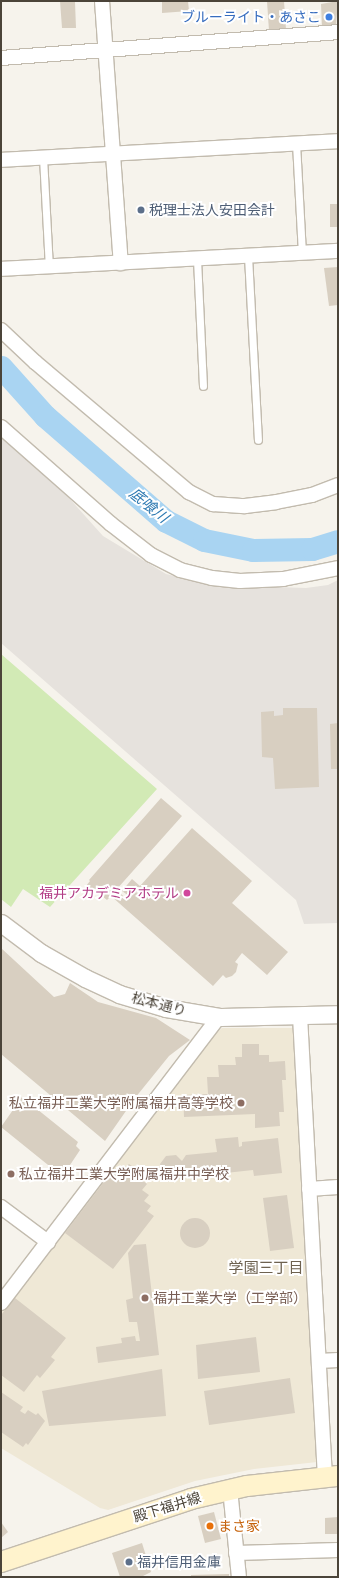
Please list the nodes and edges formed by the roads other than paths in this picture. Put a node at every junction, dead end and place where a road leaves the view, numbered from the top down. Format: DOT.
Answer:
graph roads {
  1 [pos="102,1"];
  2 [pos="338,32"];
  3 [pos="106,50"];
  4 [pos="1,58"];
  5 [pos="338,141"];
  6 [pos="296,143"];
  7 [pos="113,153"];
  8 [pos="43,157"];
  9 [pos="1,160"];
  10 [pos="338,251"];
  11 [pos="302,253"];
  12 [pos="248,256"];
  13 [pos="197,259"];
  14 [pos="121,263"];
  15 [pos="49,267"];
  16 [pos="1,269"];
  17 [pos="1,330"];
  18 [pos="203,386"];
  19 [pos="1,427"];
  20 [pos="258,440"];
  21 [pos="338,485"];
  22 [pos="338,568"];
  23 [pos="1,923"];
  24 [pos="338,1014"];
  25 [pos="300,1016"];
  26 [pos="219,1017"];
  27 [pos="338,1188"];
  28 [pos="310,1189"];
  29 [pos="1,1207"];
  30 [pos="48,1242"];
  31 [pos="1,1303"];
  32 [pos="338,1360"];
  33 [pos="319,1361"];
  34 [pos="332,1476"];
  35 [pos="230,1489"];
  36 [pos="338,1550"];
  37 [pos="236,1554"];
  38 [pos="1,1562"];
  39 [pos="239,1577"];
  1 -- 3 [label="street"];
  2 -- 3 [label="street"];
  3 -- 4 [label="street"];
  3 -- 7 [label="street"];
  5 -- 6 [label="street"];
  6 -- 7 [label="street"];
  6 -- 11 [label="lane"];
  7 -- 8 [label="street"];
  7 -- 14 [label="street"];
  8 -- 9 [label="street"];
  8 -- 15 [label="lane"];
  10 -- 11 [label="street"];
  11 -- 12 [label="street"];
  12 -- 13 [label="street"];
  12 -- 20 [label="lane"];
  13 -- 14 [label="street"];
  13 -- 18 [label="lane"];
  14 -- 15 [label="street"];
  15 -- 16 [label="street"];
  17 -- 21 [label="street"];
  19 -- 22 [label="street"];
  23 -- 26 [label="street, 松本通り"];
  24 -- 25 [label="street, 松本通り"];
  25 -- 26 [label="street, 松本通り"];
  25 -- 28 [label="street"];
  26 -- 30 [label="street"];
  27 -- 28 [label="street"];
  28 -- 33 [label="street"];
  29 -- 30 [label="street"];
  30 -- 31 [label="street"];
  32 -- 33 [label="street"];
  33 -- 34 [label="street"];
  34 -- 35 [label="main road, 殿下福井線"];
  35 -- 37 [label="street"];
  35 -- 38 [label="main road, 殿下福井線"];
  36 -- 37 [label="street"];
  37 -- 39 [label="street"];
}
